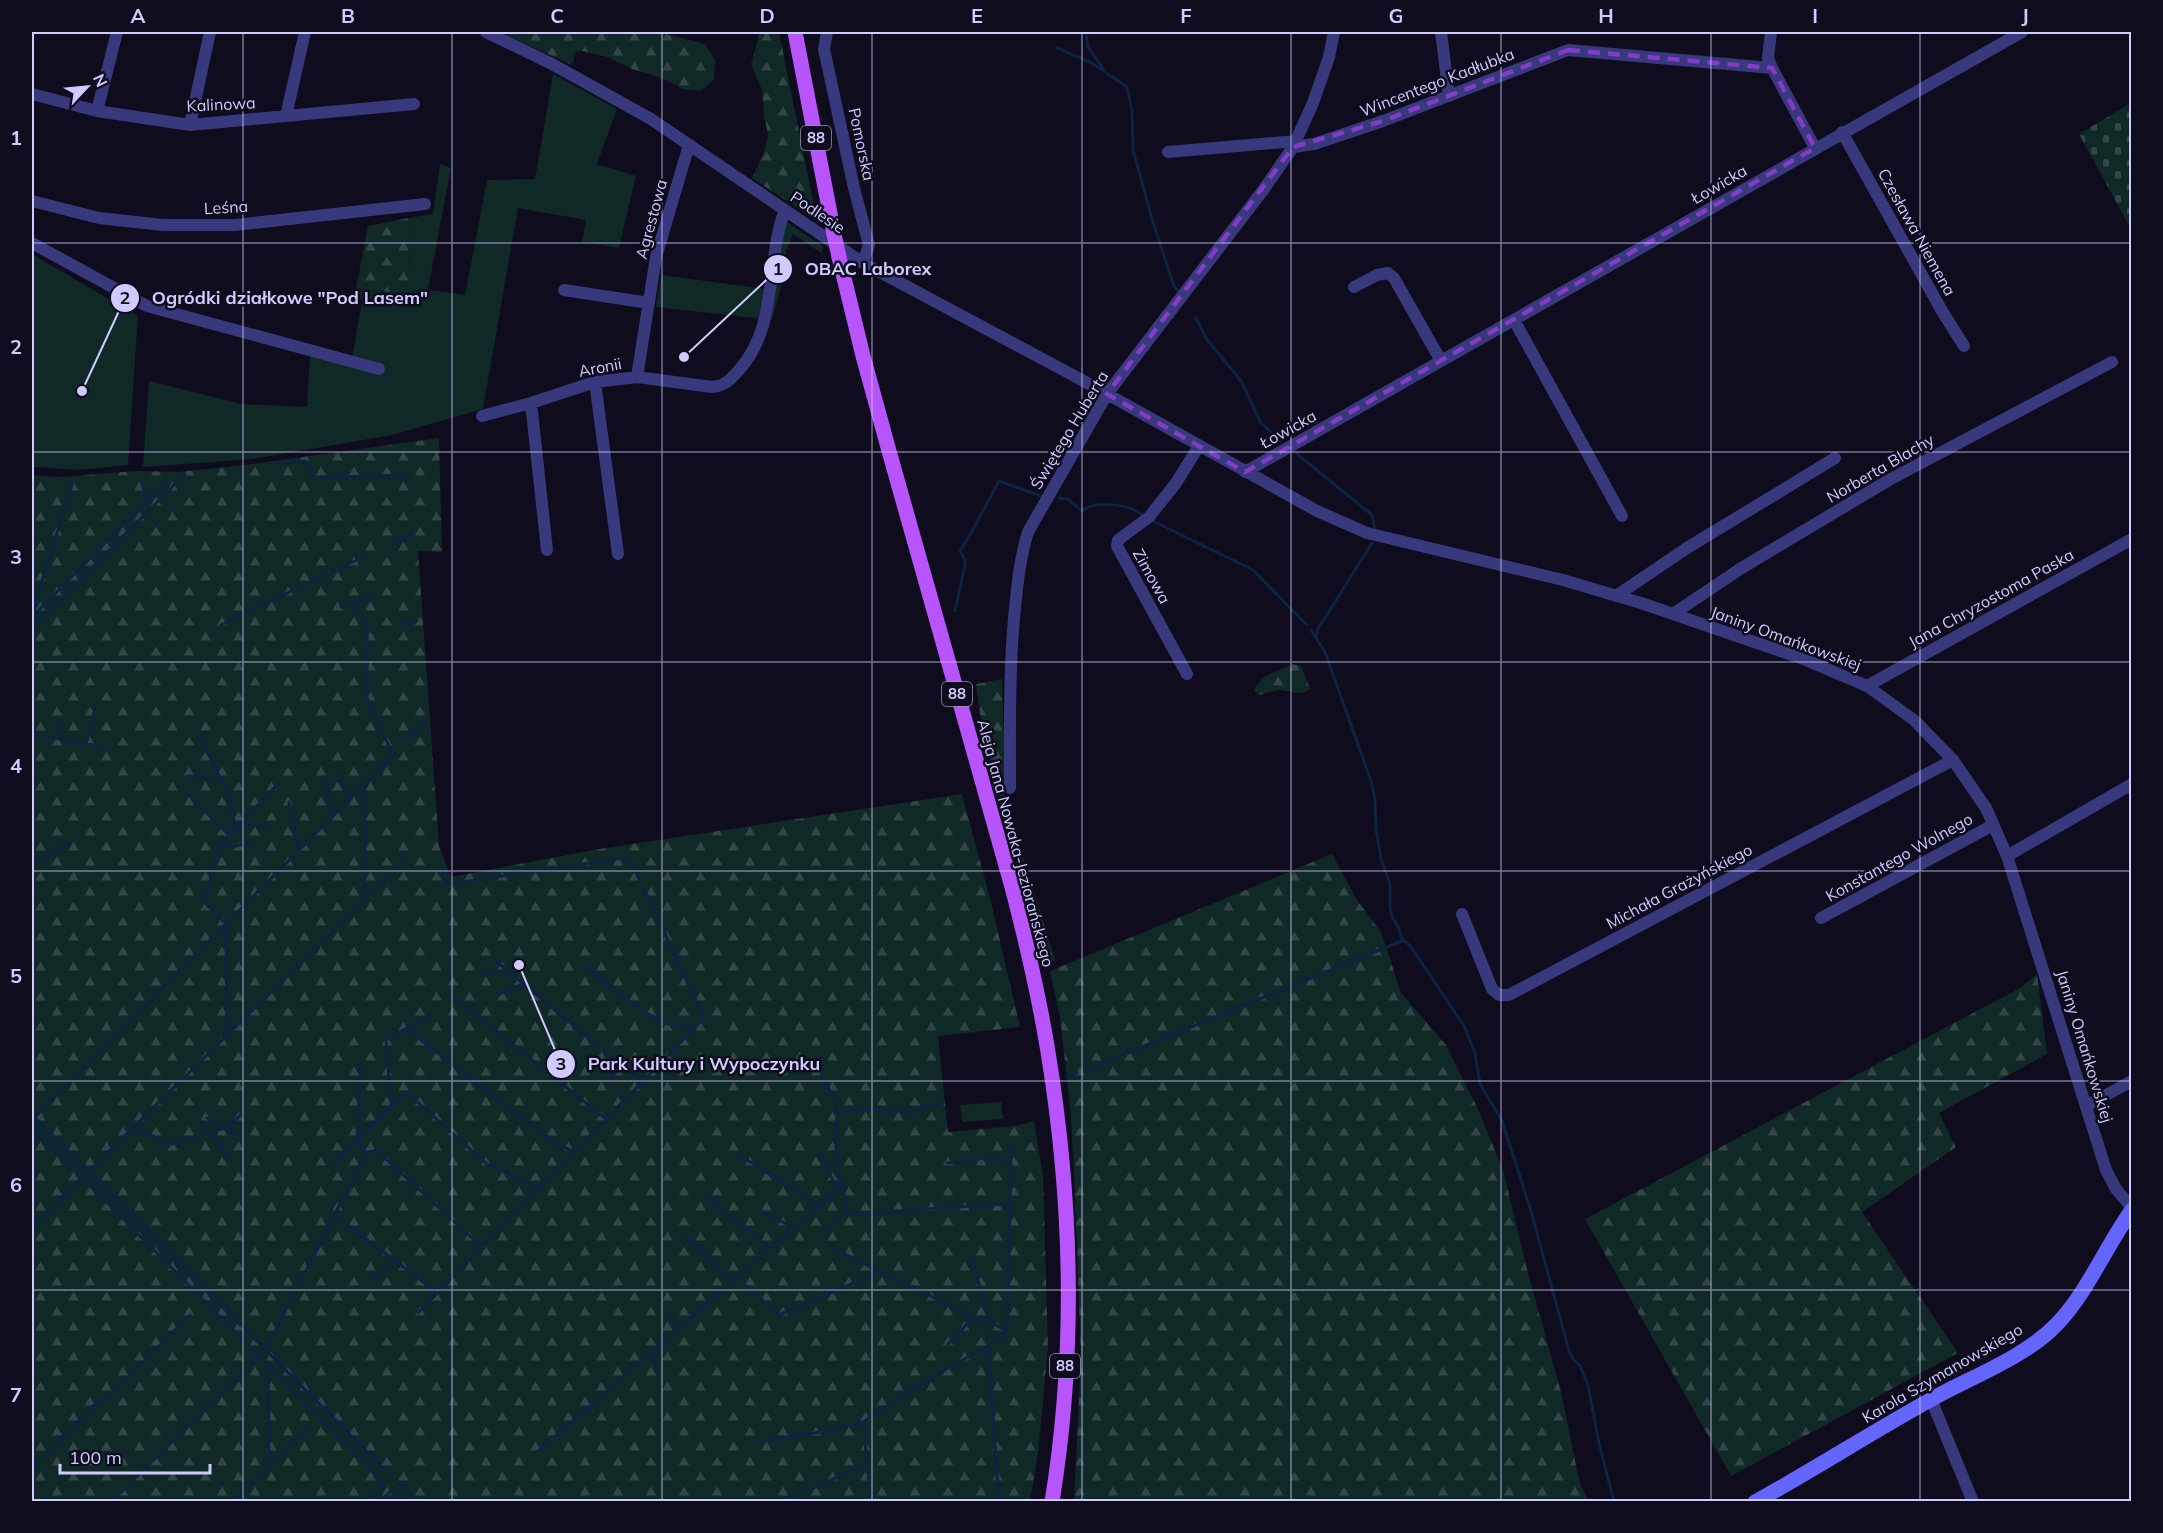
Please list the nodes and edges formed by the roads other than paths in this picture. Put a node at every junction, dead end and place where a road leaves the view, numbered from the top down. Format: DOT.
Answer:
graph roads {
  1 [pos="117,32"];
  2 [pos="210,32"];
  3 [pos="305,32"];
  4 [pos="486,32"];
  5 [pos="795,32"];
  6 [pos="827,32"];
  7 [pos="1334,32"];
  8 [pos="1441,32"];
  9 [pos="1771,32"];
  10 [pos="2017,33"];
  11 [pos="1772,68"];
  12 [pos="32,94"];
  13 [pos="1449,96"];
  14 [pos="414,104"];
  15 [pos="97,111"];
  16 [pos="286,116"];
  17 [pos="190,125"];
  18 [pos="1842,132"];
  19 [pos="1294,144"];
  20 [pos="689,145"];
  21 [pos="1815,147"];
  22 [pos="1168,152"];
  23 [pos="32,201"];
  24 [pos="425,204"];
  25 [pos="785,210"];
  26 [pos="32,243"];
  27 [pos="863,263"];
  28 [pos="1354,287"];
  29 [pos="564,290"];
  30 [pos="649,303"];
  31 [pos="1514,320"];
  32 [pos="1964,346"];
  33 [pos="1441,361"];
  34 [pos="2112,362"];
  35 [pos="379,369"];
  36 [pos="637,377"];
  37 [pos="595,382"];
  38 [pos="1107,394"];
  39 [pos="531,403"];
  40 [pos="482,416"];
  41 [pos="1199,446"];
  42 [pos="1834,459"];
  43 [pos="1245,472"];
  44 [pos="1622,516"];
  45 [pos="2132,539"];
  46 [pos="547,550"];
  47 [pos="618,554"];
  48 [pos="1616,596"];
  49 [pos="1672,614"];
  50 [pos="1187,674"];
  51 [pos="1867,686"];
  52 [pos="1953,760"];
  53 [pos="2132,784"];
  54 [pos="1010,788"];
  55 [pos="1993,825"];
  56 [pos="2007,856"];
  57 [pos="1462,914"];
  58 [pos="1821,918"];
  59 [pos="2132,1081"];
  60 [pos="2086,1106"];
  61 [pos="2132,1209"];
  62 [pos="1931,1399"];
  63 [pos="1052,1502"];
  64 [pos="1755,1502"];
  65 [pos="1973,1502"];
  1 -- 15 [label="street"];
  2 -- 17 [label="street"];
  3 -- 16 [label="street"];
  4 -- 20 [label="street, Podlesie"];
  5 -- 63 [label="main road, Aleja Jana Nowaka-Jeziorańskiego / 88, bridge"];
  6 -- 27 [label="street, Pomorska"];
  7 -- 19 [label="street, Świętego Huberta"];
  8 -- 13 [label="street"];
  9 -- 11 [label="street"];
  10 -- 18 [label="street, Łowicka"];
  11 -- 13 [label="street, Wincentego Kadłubka"];
  11 -- 21 [label="street"];
  12 -- 15 [label="street, Kalinowa"];
  13 -- 19 [label="street, Wincentego Kadłubka"];
  14 -- 16 [label="street, Kalinowa"];
  15 -- 17 [label="street, Kalinowa"];
  16 -- 17 [label="street, Kalinowa"];
  18 -- 21 [label="street, Łowicka"];
  18 -- 32 [label="street, Czesława Niemena"];
  19 -- 22 [label="street"];
  19 -- 38 [label="street, Świętego Huberta"];
  20 -- 25 [label="street, Podlesie"];
  20 -- 30 [label="street, Agrestowa"];
  21 -- 31 [label="street, Łowicka"];
  23 -- 24 [label="street, Leśna"];
  25 -- 27 [label="street, Podlesie"];
  25 -- 36 [label="street, Aronii"];
  26 -- 35 [label="street"];
  27 -- 38 [label="street, Podlesie"];
  28 -- 33 [label="street"];
  29 -- 30 [label="street"];
  30 -- 36 [label="street, Agrestowa"];
  31 -- 33 [label="street, Łowicka"];
  31 -- 44 [label="street"];
  33 -- 43 [label="street, Łowicka"];
  34 -- 49 [label="street, Norberta Blachy"];
  36 -- 37 [label="street, Aronii"];
  37 -- 39 [label="street, Aronii"];
  37 -- 47 [label="street"];
  38 -- 41 [label="street, Podlesie"];
  38 -- 54 [label="street, Świętego Huberta"];
  39 -- 40 [label="street, Aronii"];
  39 -- 46 [label="street"];
  41 -- 43 [label="street, Janiny Omańkowskiej"];
  41 -- 50 [label="street, Zimowa"];
  42 -- 48 [label="street"];
  43 -- 48 [label="street, Janiny Omańkowskiej"];
  45 -- 51 [label="street, Jana Chryzostoma Paska"];
  48 -- 49 [label="street, Janiny Omańkowskiej"];
  49 -- 51 [label="street, Janiny Omańkowskiej"];
  51 -- 52 [label="street, Janiny Omańkowskiej"];
  52 -- 55 [label="street, Janiny Omańkowskiej"];
  52 -- 57 [label="street, Michała Grażyńskiego"];
  53 -- 56 [label="street"];
  55 -- 56 [label="street, Janiny Omańkowskiej"];
  55 -- 58 [label="street, Konstantego Wolnego"];
  56 -- 60 [label="street, Janiny Omańkowskiej"];
  59 -- 60 [label="street"];
  60 -- 61 [label="street, Janiny Omańkowskiej"];
  61 -- 62 [label="street, Karola Szymanowskiego"];
  62 -- 64 [label="street, Karola Szymanowskiego"];
  62 -- 65 [label="street"];
}
